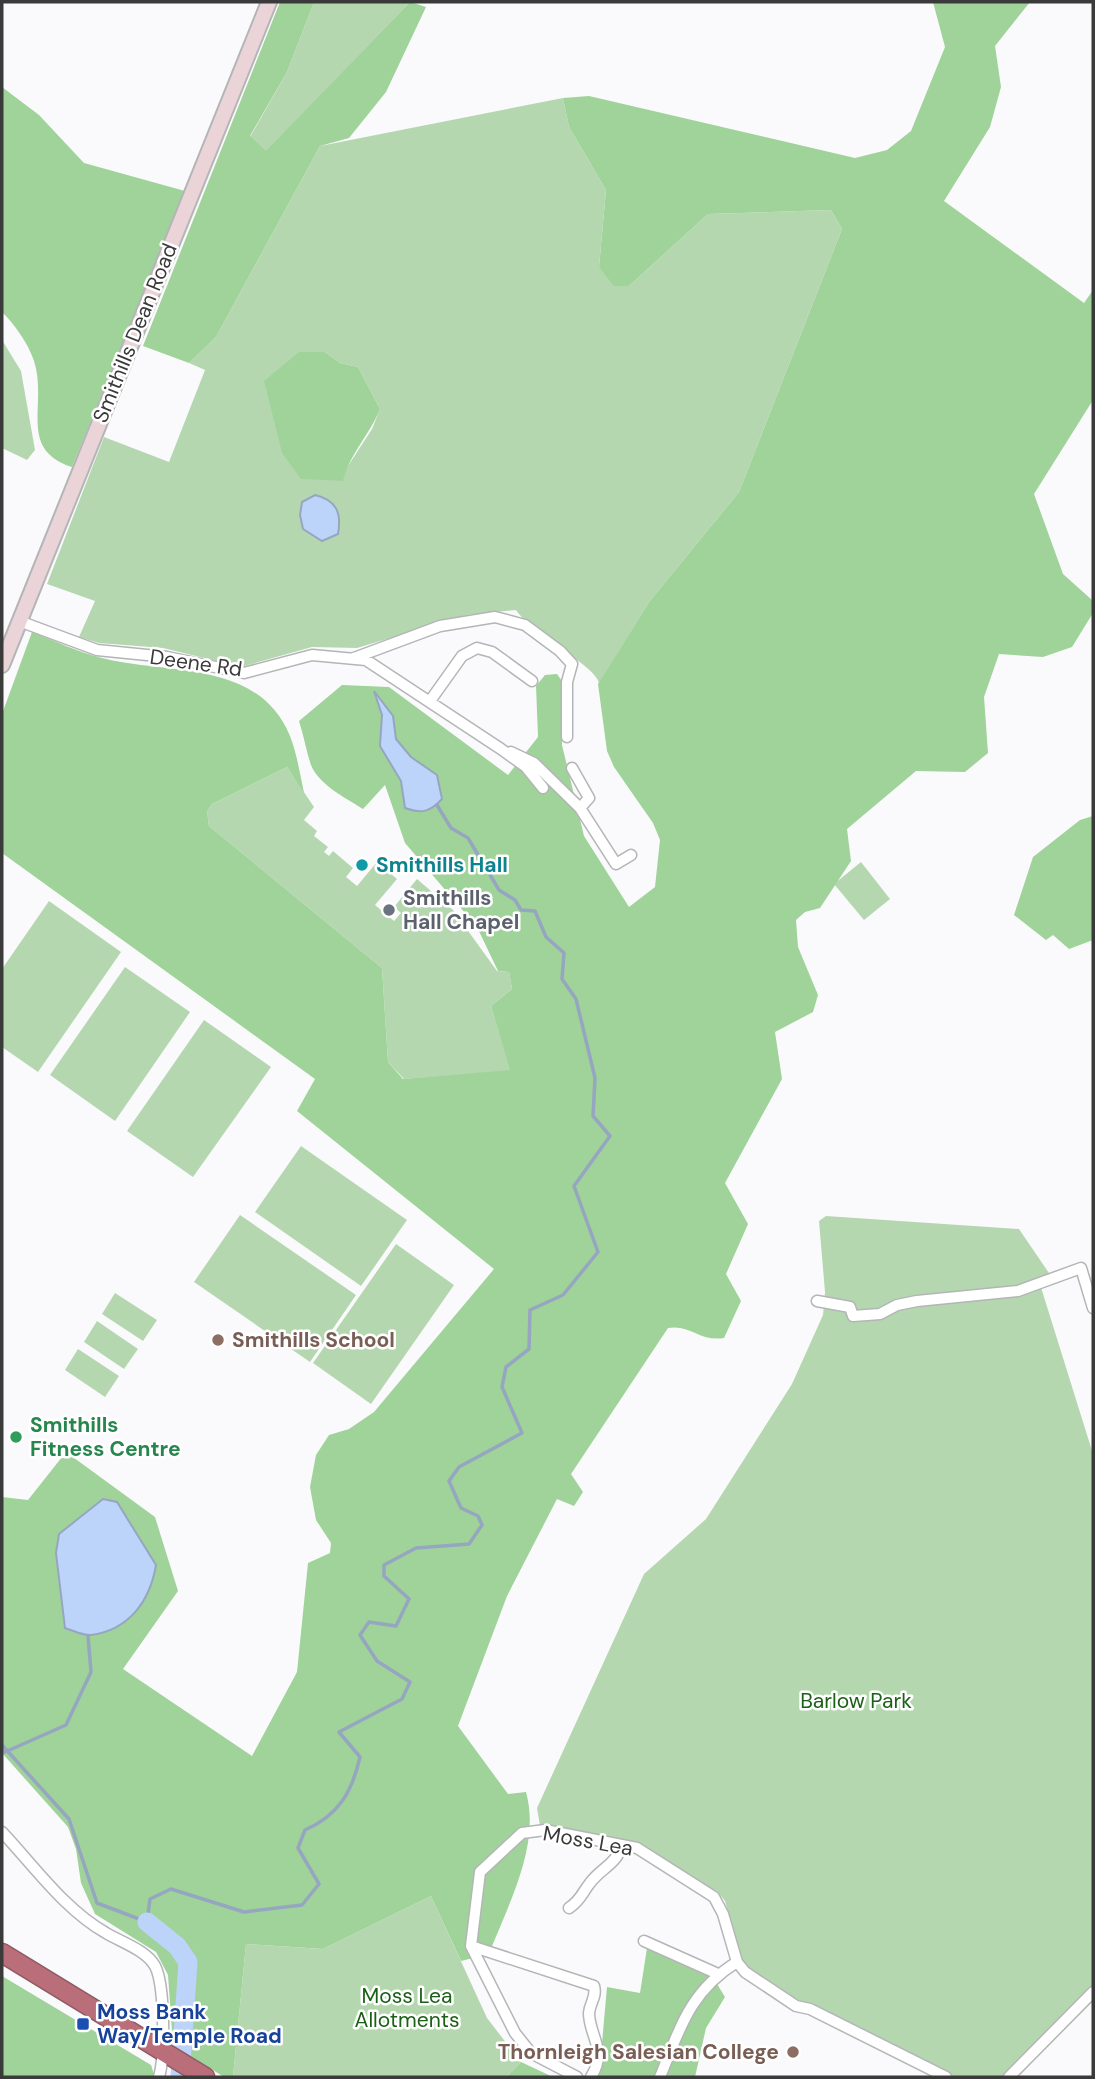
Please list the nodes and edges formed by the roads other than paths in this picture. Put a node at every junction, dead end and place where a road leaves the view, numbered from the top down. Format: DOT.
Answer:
graph roads {
  1 [pos="268,2"];
  2 [pos="19,621"];
  3 [pos="354,659"];
  4 [pos="2,665"];
  5 [pos="532,681"];
  6 [pos="430,701"];
  7 [pos="567,737"];
  8 [pos="501,749"];
  9 [pos="572,768"];
  10 [pos="543,788"];
  11 [pos="580,808"];
  12 [pos="631,855"];
  13 [pos="817,1301"];
  14 [pos="1093,1308"];
  15 [pos="2,1832"];
  16 [pos="622,1845"];
  17 [pos="569,1908"];
  18 [pos="644,1941"];
  19 [pos="471,1945"];
  20 [pos="2,1953"];
  21 [pos="737,1962"];
  22 [pos="2,1965"];
  23 [pos="718,1974"];
  24 [pos="1093,1992"];
  25 [pos="162,2063"];
  26 [pos="186,2077"];
  27 [pos="205,2077"];
  28 [pos="577,2077"];
  29 [pos="591,2077"];
  30 [pos="660,2077"];
  31 [pos="946,2077"];
  32 [pos="1009,2077"];
  1 -- 2 [label="street, Smithills Dean Road"];
  2 -- 3 [label="street, Deene Rd"];
  2 -- 4 [label="street, Smithills Dean Road"];
  3 -- 6 [label="street, Deene Rd"];
  3 -- 7 [label="street"];
  5 -- 6 [label="street"];
  6 -- 8 [label="street, Deene Rd"];
  8 -- 10 [label="street, Deene Rd"];
  8 -- 11 [label="street"];
  9 -- 11 [label="street"];
  11 -- 12 [label="street"];
  13 -- 14 [label="street"];
  15 -- 25 [label="street"];
  16 -- 17 [label="street"];
  16 -- 19 [label="street, Moss Lea"];
  16 -- 21 [label="street, Moss Lea"];
  18 -- 23 [label="street"];
  19 -- 28 [label="street"];
  19 -- 29 [label="street"];
  20 -- 25 [label="highway"];
  21 -- 23 [label="street"];
  21 -- 31 [label="street"];
  22 -- 25 [label="highway"];
  23 -- 30 [label="street"];
  24 -- 32 [label="street"];
  25 -- 26 [label="highway"];
  25 -- 27 [label="highway"];
}
